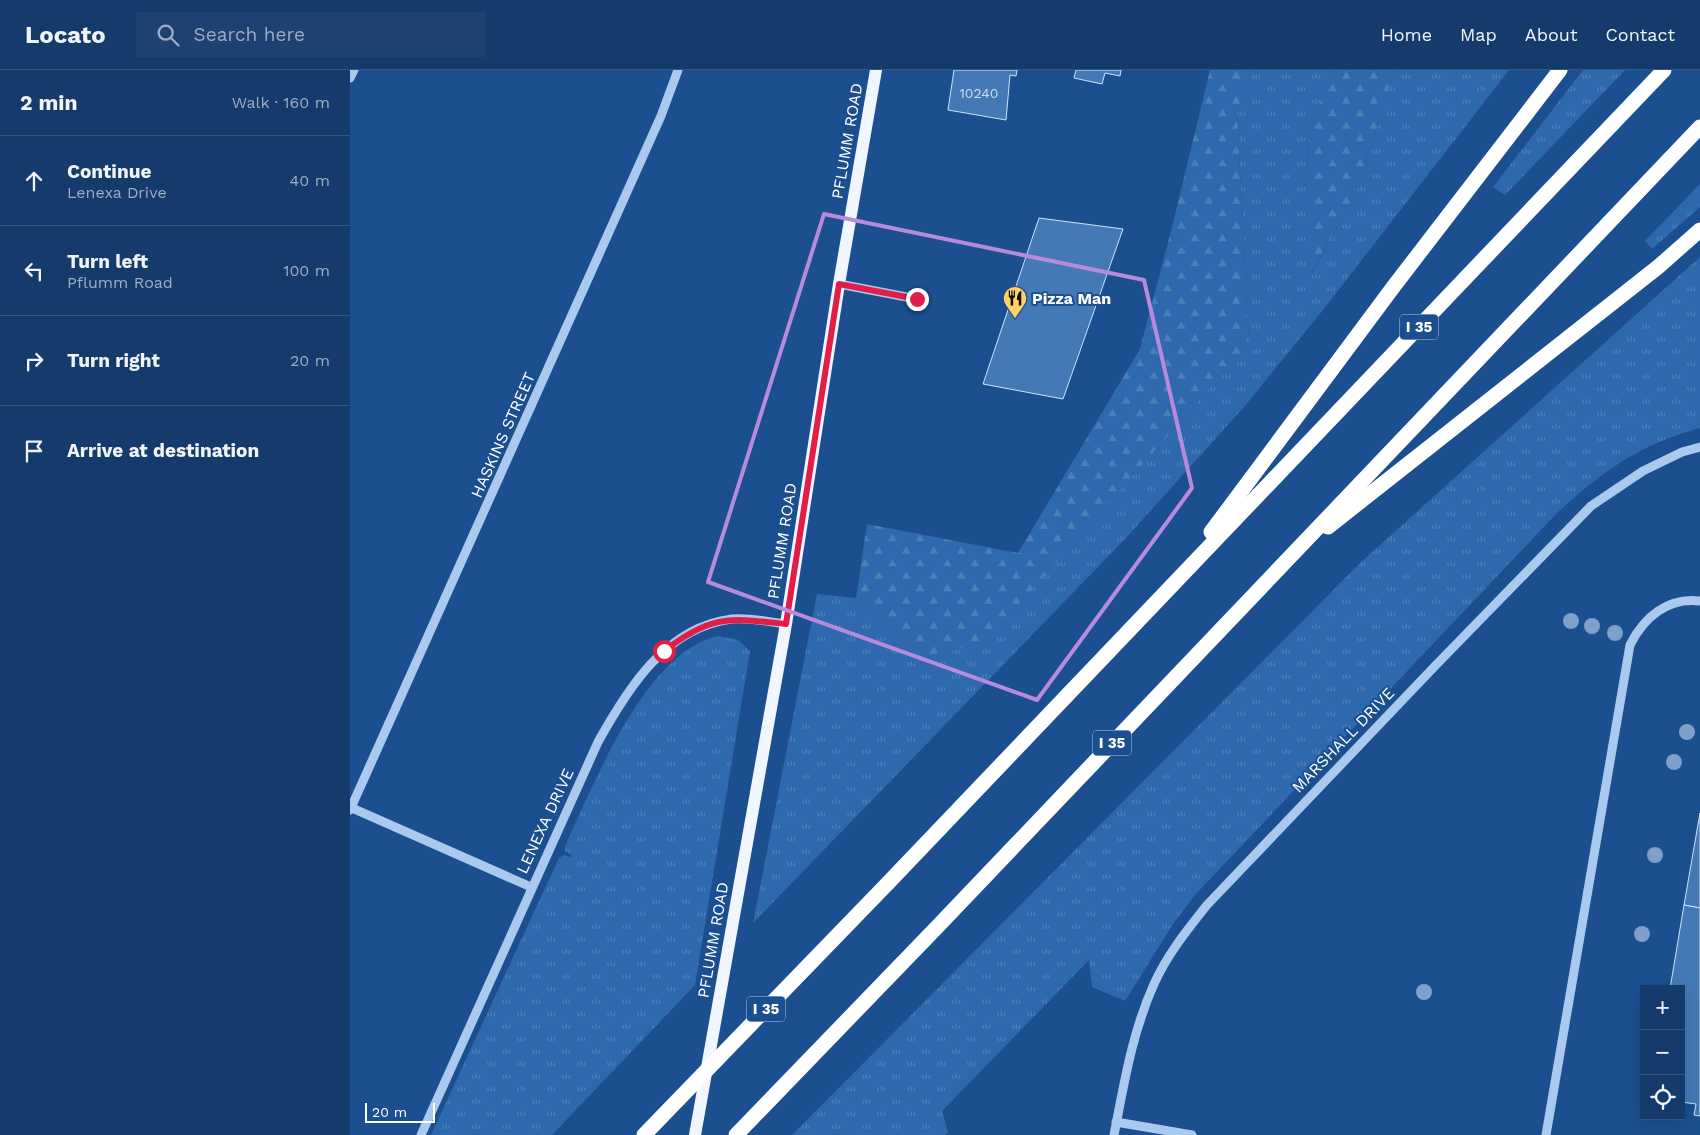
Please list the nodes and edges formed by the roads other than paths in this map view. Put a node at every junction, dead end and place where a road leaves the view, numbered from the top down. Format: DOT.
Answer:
graph roads {
  1 [pos="354,70"];
  2 [pos="678,70"];
  3 [pos="876,70"];
  4 [pos="1560,70"];
  5 [pos="1664,70"];
  6 [pos="350,78"];
  7 [pos="1700,127"];
  8 [pos="1700,230"];
  9 [pos="839,284"];
  10 [pos="917,299"];
  11 [pos="1700,447"];
  12 [pos="1285,562"];
  13 [pos="1173,583"];
  14 [pos="1700,602"];
  15 [pos="786,624"];
  16 [pos="350,808"];
  17 [pos="532,887"];
  18 [pos="1116,1122"];
  19 [pos="421,1135"];
  20 [pos="644,1135"];
  21 [pos="695,1135"];
  22 [pos="736,1135"];
  23 [pos="1114,1135"];
  24 [pos="1192,1135"];
  25 [pos="1546,1135"];
  1 -- 6 [label="street"];
  2 -- 16 [label="street, HASKINS STREET"];
  3 -- 9 [label="main road, PFLUMM ROAD"];
  4 -- 13 [label="highway"];
  5 -- 13 [label="highway, I 35"];
  7 -- 12 [label="highway, I 35"];
  8 -- 12 [label="highway"];
  9 -- 10 [label="street"];
  9 -- 15 [label="main road, PFLUMM ROAD"];
  11 -- 18 [label="street, MARSHALL DRIVE"];
  12 -- 22 [label="highway, I 35"];
  13 -- 20 [label="highway, I 35, bridge"];
  14 -- 25 [label="street"];
  15 -- 17 [label="street, LENEXA DRIVE"];
  15 -- 21 [label="main road, PFLUMM ROAD"];
  16 -- 17 [label="street"];
  17 -- 19 [label="street, LENEXA DRIVE"];
  18 -- 23 [label="street, MARSHALL DRIVE"];
  18 -- 24 [label="street"];
}
